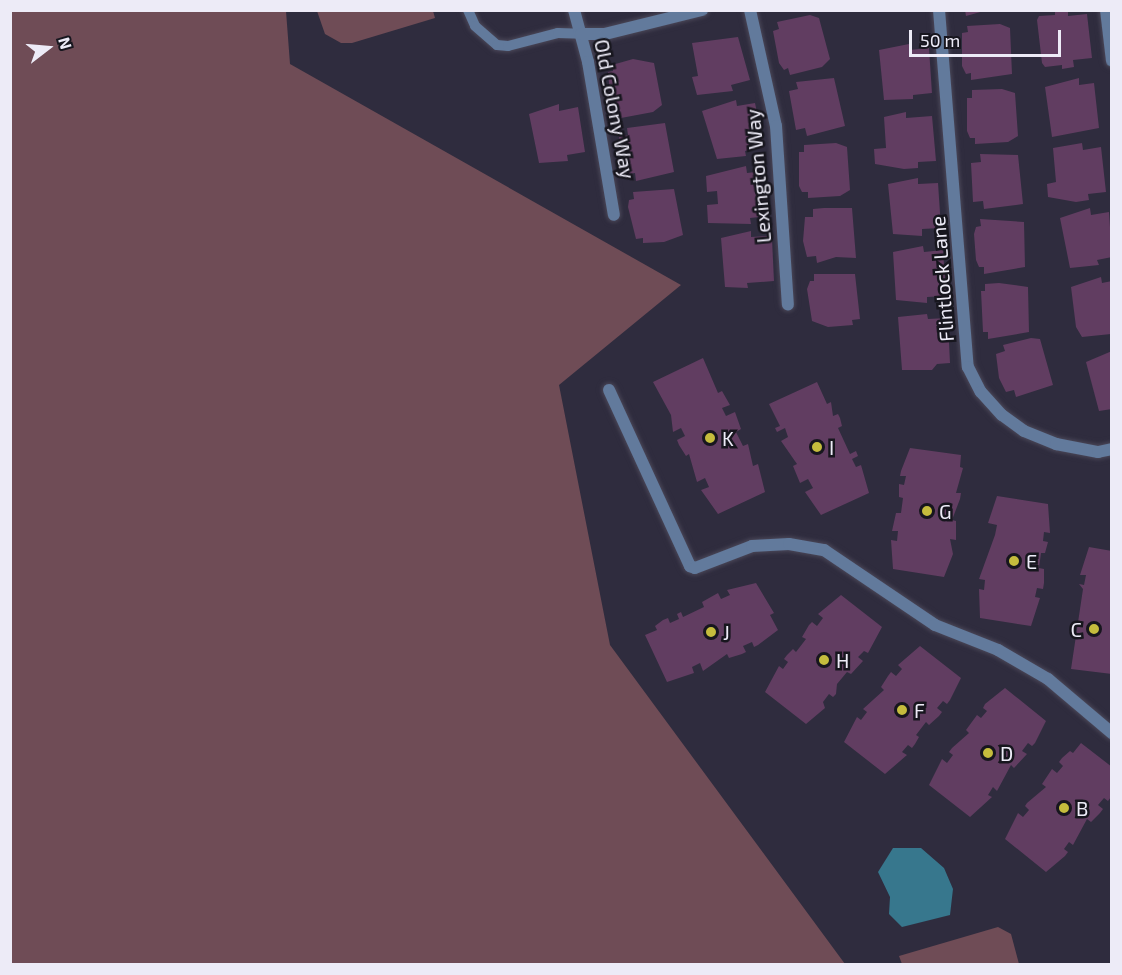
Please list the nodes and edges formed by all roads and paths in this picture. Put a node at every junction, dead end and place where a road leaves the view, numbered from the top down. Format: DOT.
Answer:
graph roads {
  1 [pos="468,10"];
  2 [pos="574,10"];
  3 [pos="702,10"];
  4 [pos="750,10"];
  5 [pos="939,10"];
  6 [pos="1106,10"];
  7 [pos="581,34"];
  8 [pos="1112,61"];
  9 [pos="614,215"];
  10 [pos="788,305"];
  11 [pos="609,390"];
  12 [pos="1112,449"];
  13 [pos="1112,733"];
  1 -- 7 [label="lane"];
  2 -- 7 [label="street, Old Colony Way"];
  3 -- 7 [label="street"];
  4 -- 10 [label="street, Lexington Way"];
  5 -- 12 [label="street, Flintlock Lane"];
  6 -- 8 [label="street"];
  7 -- 9 [label="street, Old Colony Way"];
  11 -- 13 [label="street"];
}
